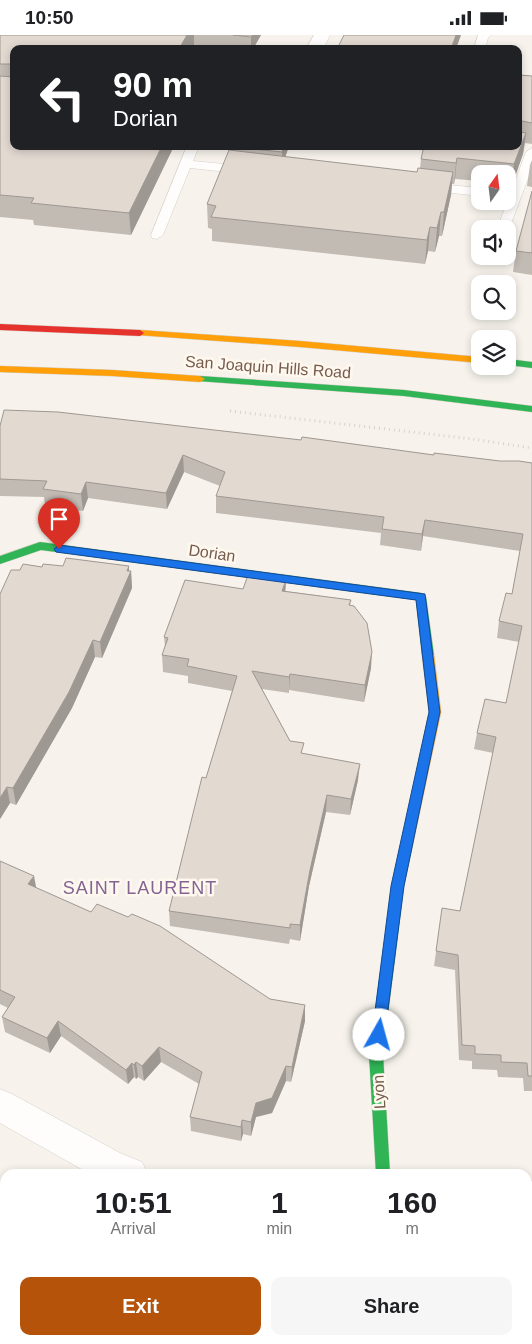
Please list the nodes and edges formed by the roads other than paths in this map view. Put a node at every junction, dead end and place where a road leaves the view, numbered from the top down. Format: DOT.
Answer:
graph roads {
  1 [pos="486,35"];
  2 [pos="480,45"];
  3 [pos="191,150"];
  4 [pos="529,150"];
  5 [pos="185,164"];
  6 [pos="254,171"];
  7 [pos="516,182"];
  8 [pos="411,186"];
  9 [pos="471,191"];
  10 [pos="157,235"];
  11 [pos="0,327"];
  12 [pos="471,358"];
  13 [pos="516,363"];
  14 [pos="532,365"];
  15 [pos="0,369"];
  16 [pos="532,409"];
  17 [pos="0,560"];
  18 [pos="421,597"];
  19 [pos="0,1105"];
  20 [pos="118,1169"];
  21 [pos="383,1169"];
  1 -- 2 [label="lane"];
  3 -- 5 [label="lane"];
  4 -- 7 [label="lane"];
  5 -- 6 [label="lane"];
  5 -- 10 [label="lane"];
  8 -- 9 [label="lane"];
  11 -- 12 [label="main road, San Joaquin Hills Road"];
  13 -- 14 [label="main road"];
  15 -- 16 [label="main road, San Joaquin Hills Road"];
  17 -- 18 [label="main road, Dorian"];
  18 -- 21 [label="main road, Lyon"];
  19 -- 20 [label="street"];
}
